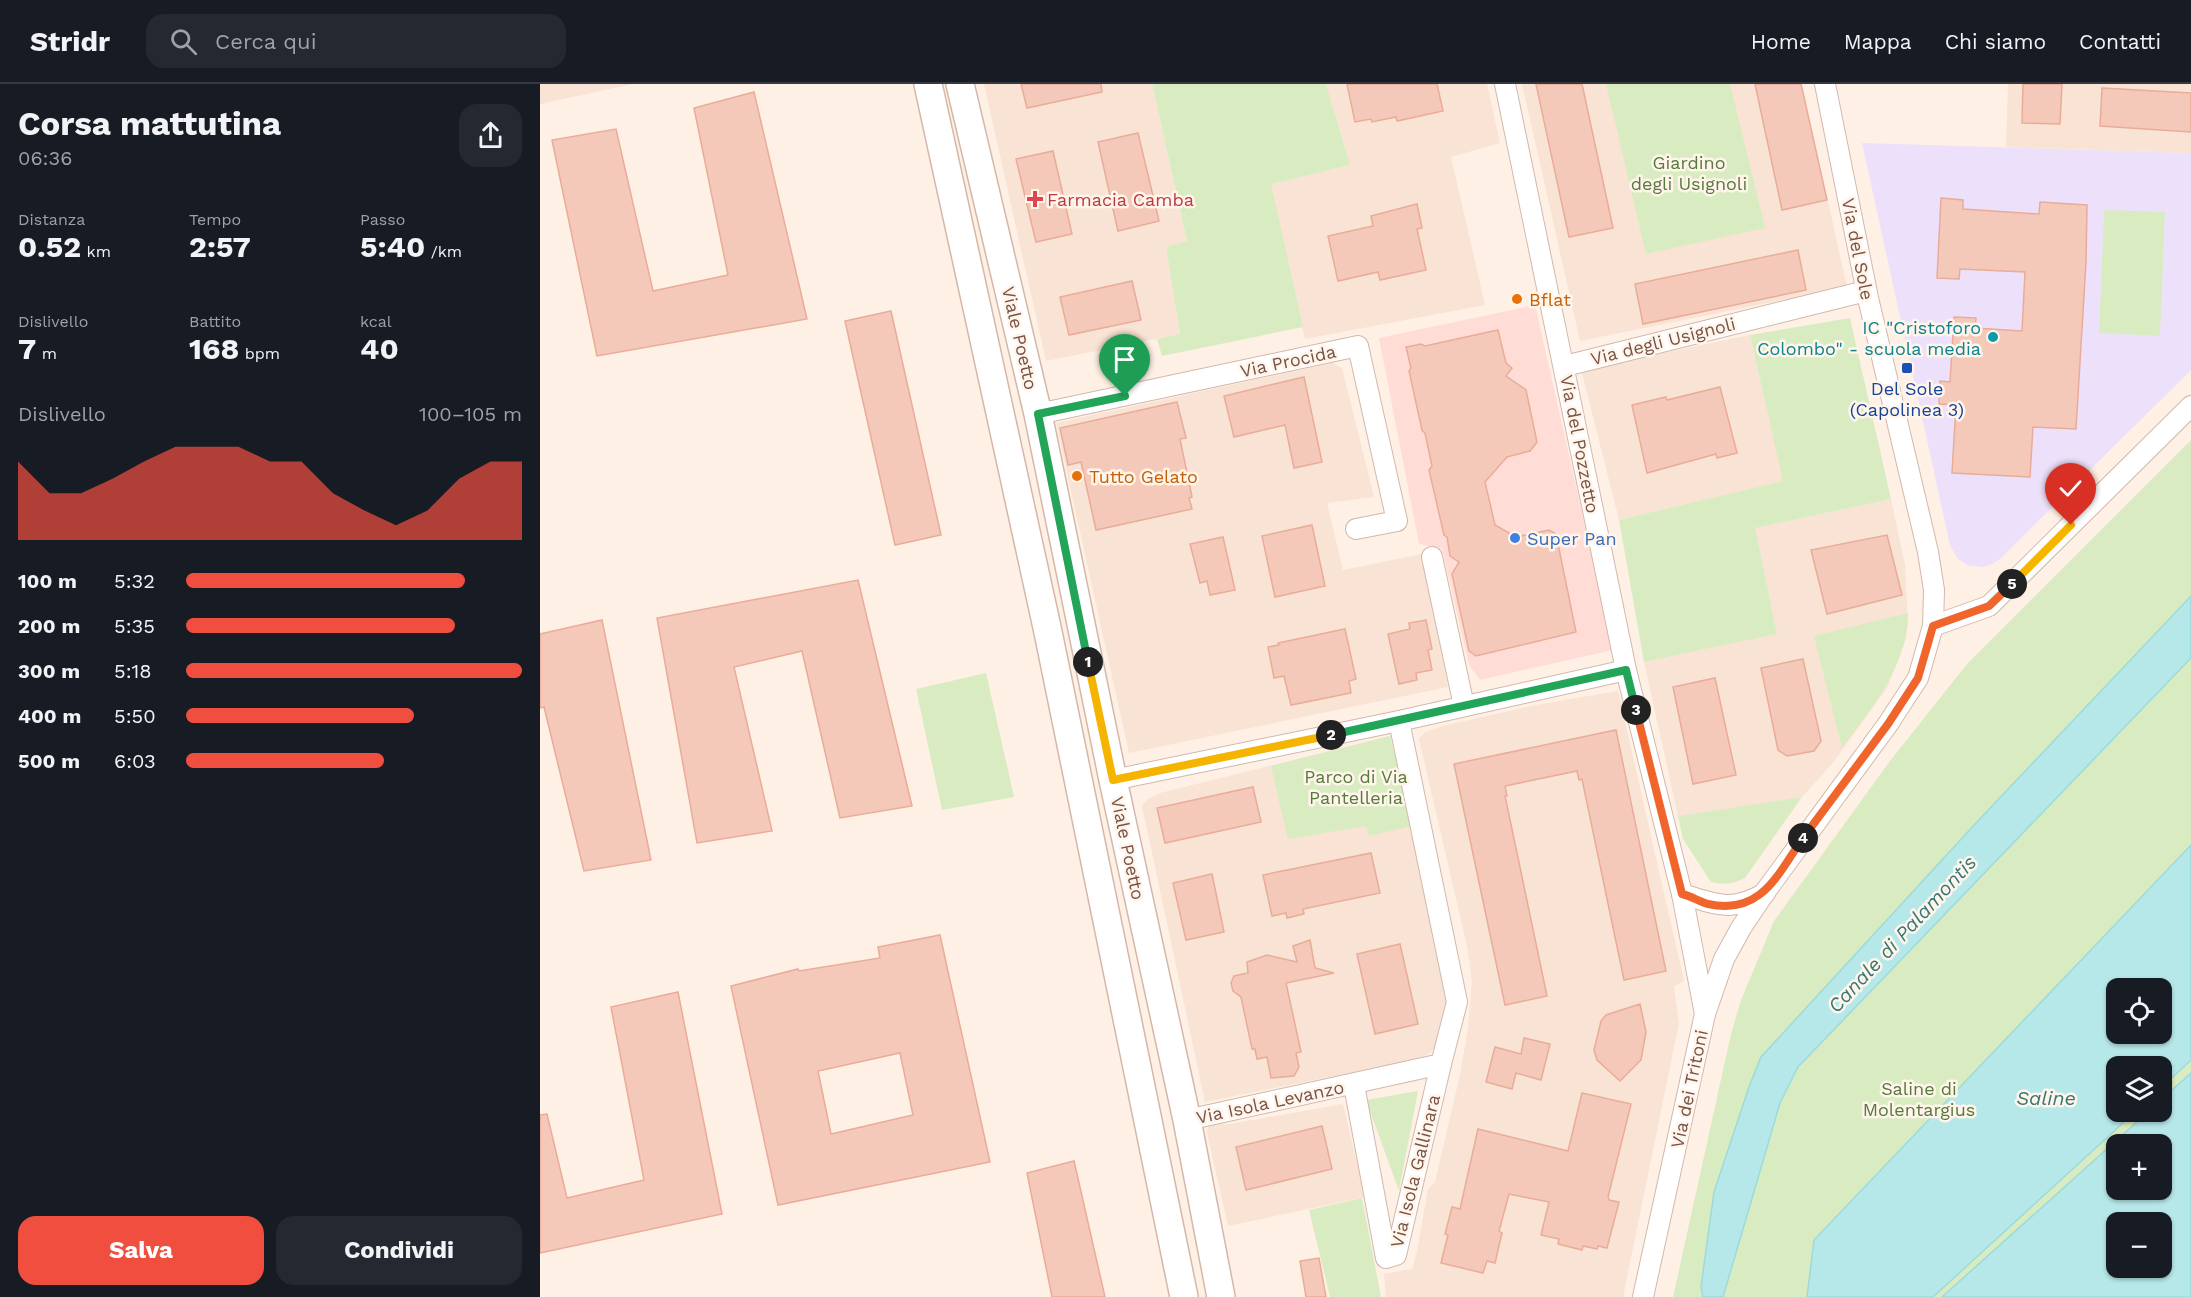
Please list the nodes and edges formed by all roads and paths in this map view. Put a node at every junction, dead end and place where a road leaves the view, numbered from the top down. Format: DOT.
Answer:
graph roads {
  1 [pos="928,84"];
  2 [pos="960,84"];
  3 [pos="1505,84"];
  4 [pos="1825,84"];
  5 [pos="1866,291"];
  6 [pos="1565,366"];
  7 [pos="2191,406"];
  8 [pos="1038,414"];
  9 [pos="1356,530"];
  10 [pos="1432,557"];
  11 [pos="1933,626"];
  12 [pos="1626,670"];
  13 [pos="1464,706"];
  14 [pos="1399,721"];
  15 [pos="1113,780"];
  16 [pos="1765,892"];
  17 [pos="1682,894"];
  18 [pos="1705,1014"];
  19 [pos="1441,1064"];
  20 [pos="1354,1085"];
  21 [pos="1187,1120"];
  22 [pos="1184,1297"];
  23 [pos="1221,1297"];
  24 [pos="1643,1297"];
  1 -- 22 [label="main road, Viale Poetto"];
  2 -- 8 [label="main road, Viale Poetto"];
  3 -- 6 [label="street, Via del Pozzetto"];
  4 -- 5 [label="street, Via del Sole"];
  5 -- 6 [label="street, Via degli Usignoli"];
  5 -- 11 [label="street, Via del Sole"];
  6 -- 12 [label="street, Via del Pozzetto"];
  7 -- 11 [label="street"];
  8 -- 9 [label="street, Via Procida"];
  8 -- 15 [label="main road, Viale Poetto"];
  10 -- 13 [label="street"];
  11 -- 16 [label="street, Via dei Tritoni"];
  12 -- 13 [label="street"];
  12 -- 17 [label="street, Via del Pozzetto"];
  13 -- 14 [label="street"];
  14 -- 15 [label="street"];
  14 -- 19 [label="street, Via Isola Gallinara"];
  15 -- 21 [label="main road, Viale Poetto"];
  16 -- 17 [label="street, Via dei Tritoni"];
  16 -- 18 [label="street, Via dei Tritoni"];
  17 -- 18 [label="street, Via del Pozzetto"];
  18 -- 24 [label="street, Via dei Tritoni"];
  19 -- 20 [label="street, Via Isola Gallinara"];
  19 -- 20 [label="street, Via Isola Gallinara"];
  20 -- 21 [label="street, Via Isola Levanzo"];
  21 -- 23 [label="main road, Viale Poetto"];
}
